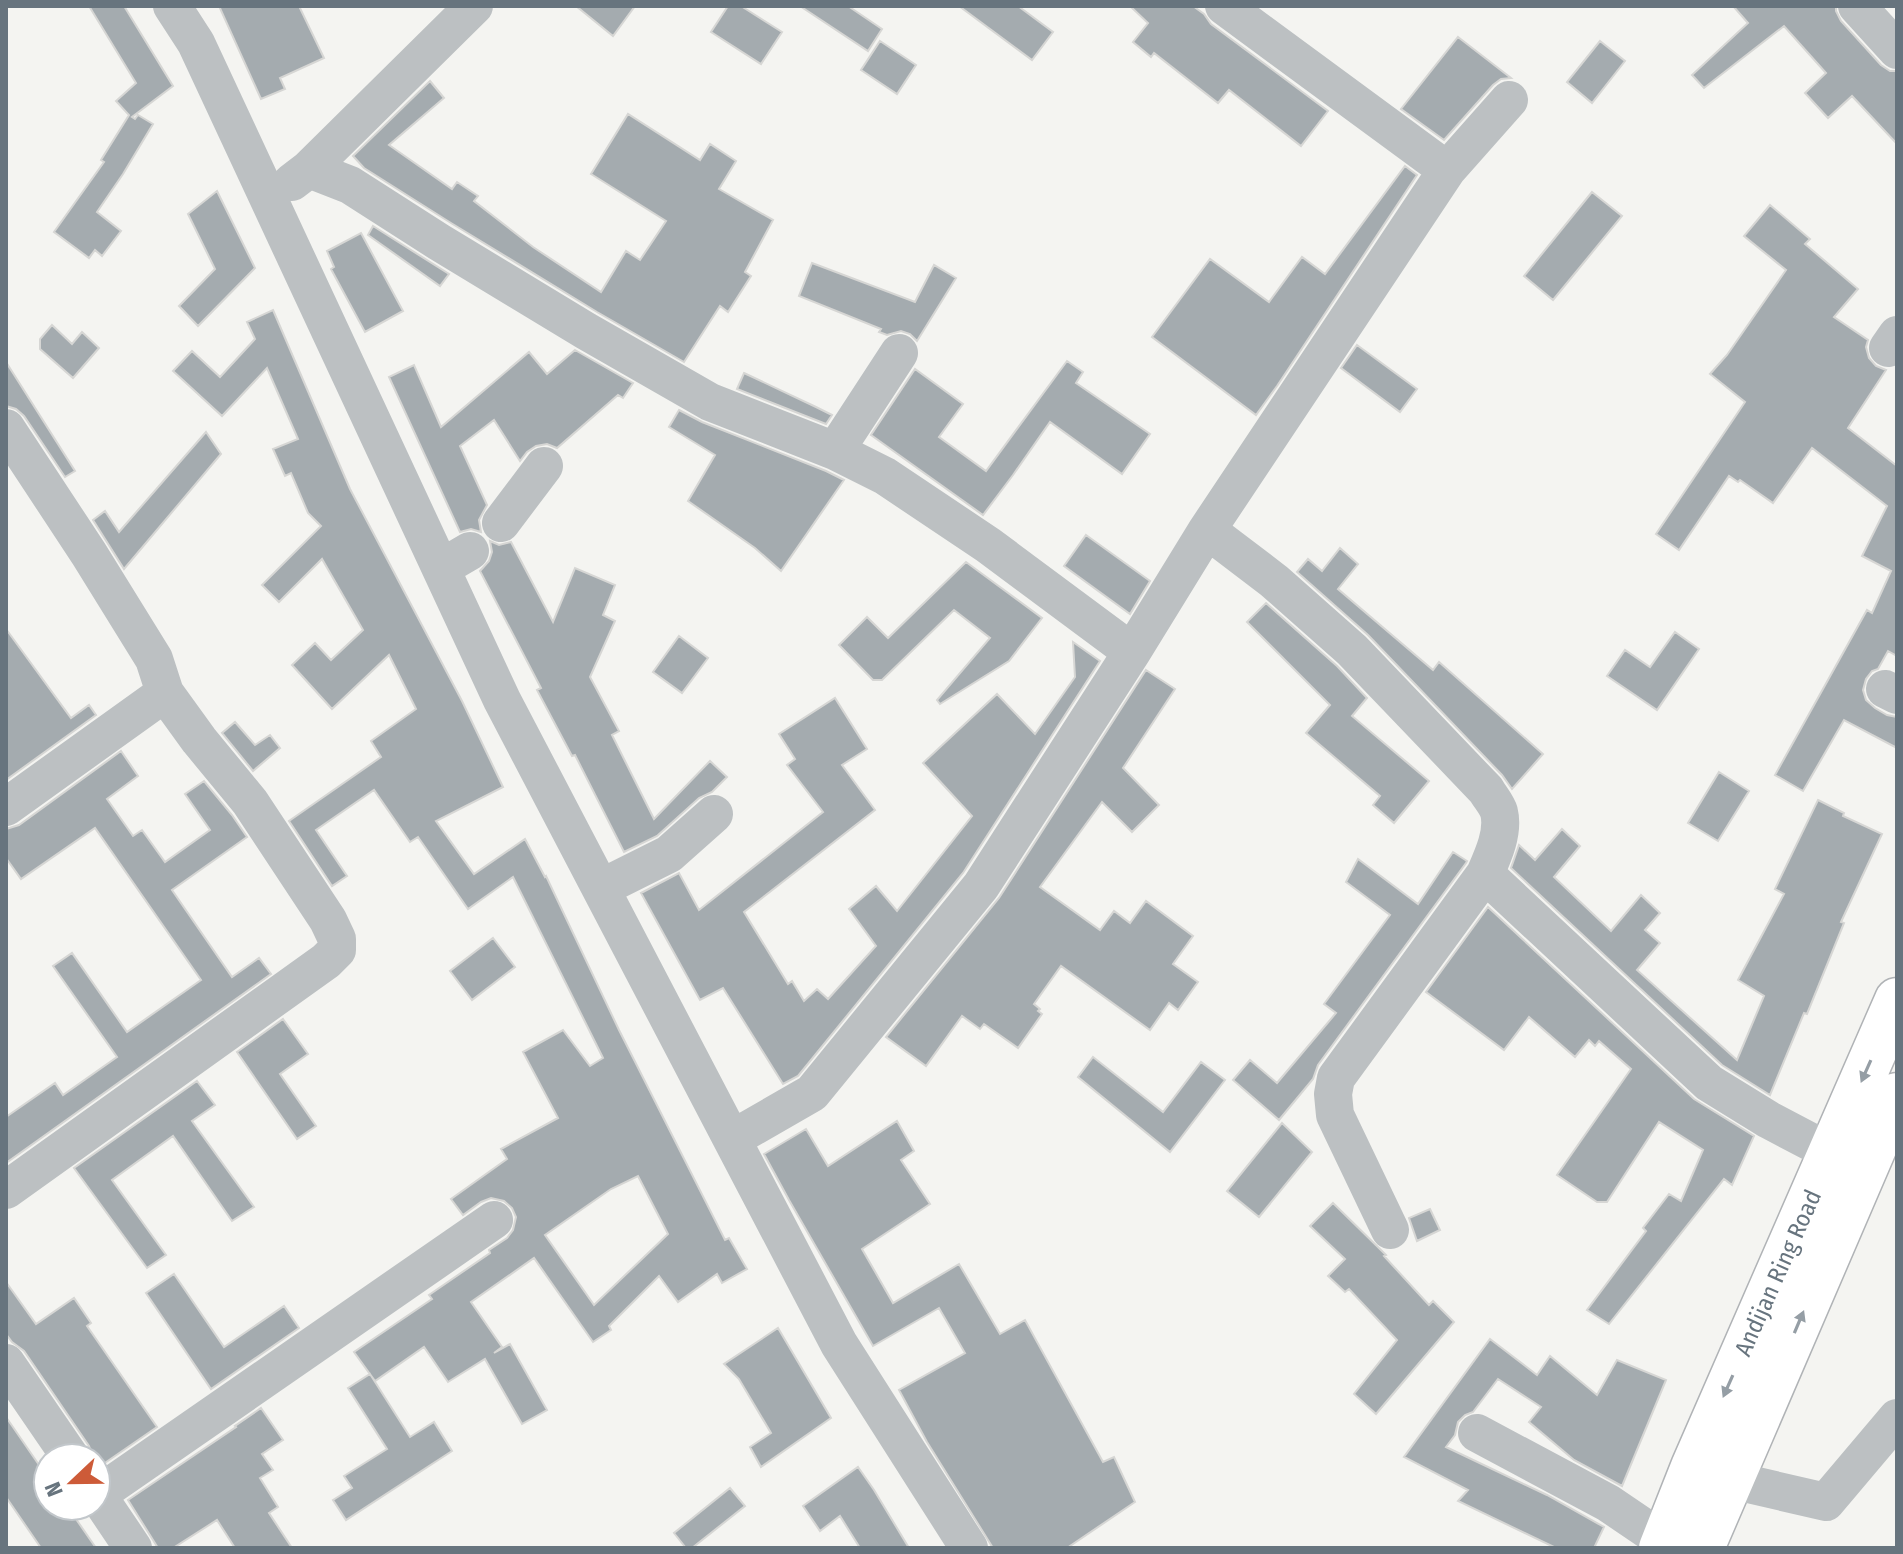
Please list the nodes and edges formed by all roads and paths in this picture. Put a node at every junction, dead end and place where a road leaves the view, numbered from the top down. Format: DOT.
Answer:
graph roads {
  1 [pos="172,6"];
  2 [pos="474,6"];
  3 [pos="1224,6"];
  4 [pos="1857,6"];
  5 [pos="1897,50"];
  6 [pos="1509,100"];
  7 [pos="309,169"];
  8 [pos="1447,170"];
  9 [pos="269,200"];
  10 [pos="899,353"];
  11 [pos="6,428"];
  12 [pos="835,451"];
  13 [pos="544,466"];
  14 [pos="501,523"];
  15 [pos="1207,530"];
  16 [pos="1132,652"];
  17 [pos="165,693"];
  18 [pos="6,807"];
  19 [pos="714,814"];
  20 [pos="1485,874"];
  21 [pos="601,888"];
  22 [pos="1897,1000"];
  23 [pos="1897,1095"];
  24 [pos="732,1139"];
  25 [pos="1830,1152"];
  26 [pos="6,1190"];
  27 [pos="494,1220"];
  28 [pos="1390,1230"];
  29 [pos="6,1363"];
  30 [pos="1897,1418"];
  31 [pos="1477,1433"];
  32 [pos="60,1442"];
  33 [pos="1731,1480"];
  34 [pos="112,1483"];
  35 [pos="112,1517"];
  36 [pos="1676,1546"];
  37 [pos="133,1548"];
  38 [pos="969,1548"];
  1 -- 9 [label="street"];
  2 -- 7 [label="street"];
  3 -- 8 [label="street"];
  4 -- 5 [label="street"];
  6 -- 8 [label="street"];
  7 -- 9 [label="street"];
  7 -- 12 [label="street"];
  8 -- 15 [label="street"];
  9 -- 21 [label="street"];
  10 -- 12 [label="street"];
  11 -- 17 [label="street"];
  12 -- 16 [label="street"];
  13 -- 14 [label="street"];
  15 -- 16 [label="street"];
  15 -- 20 [label="street"];
  16 -- 24 [label="street"];
  17 -- 18 [label="street"];
  17 -- 26 [label="street"];
  19 -- 21 [label="street"];
  20 -- 25 [label="street"];
  20 -- 28 [label="street"];
  21 -- 24 [label="street"];
  22 -- 25 [label="highway, Andijan Ring Road, one-way"];
  33 -- 23 [label="highway, Andijan Ring Road, one-way"];
  24 -- 38 [label="street"];
  25 -- 36 [label="highway, Andijan Ring Road, one-way"];
  27 -- 34 [label="street"];
  29 -- 32 [label="street"];
  30 -- 33 [label="street"];
  31 -- 36 [label="street"];
  33 -- 36 [label="highway, Andijan Ring Road"];
  35 -- 37 [label="street"];
}
